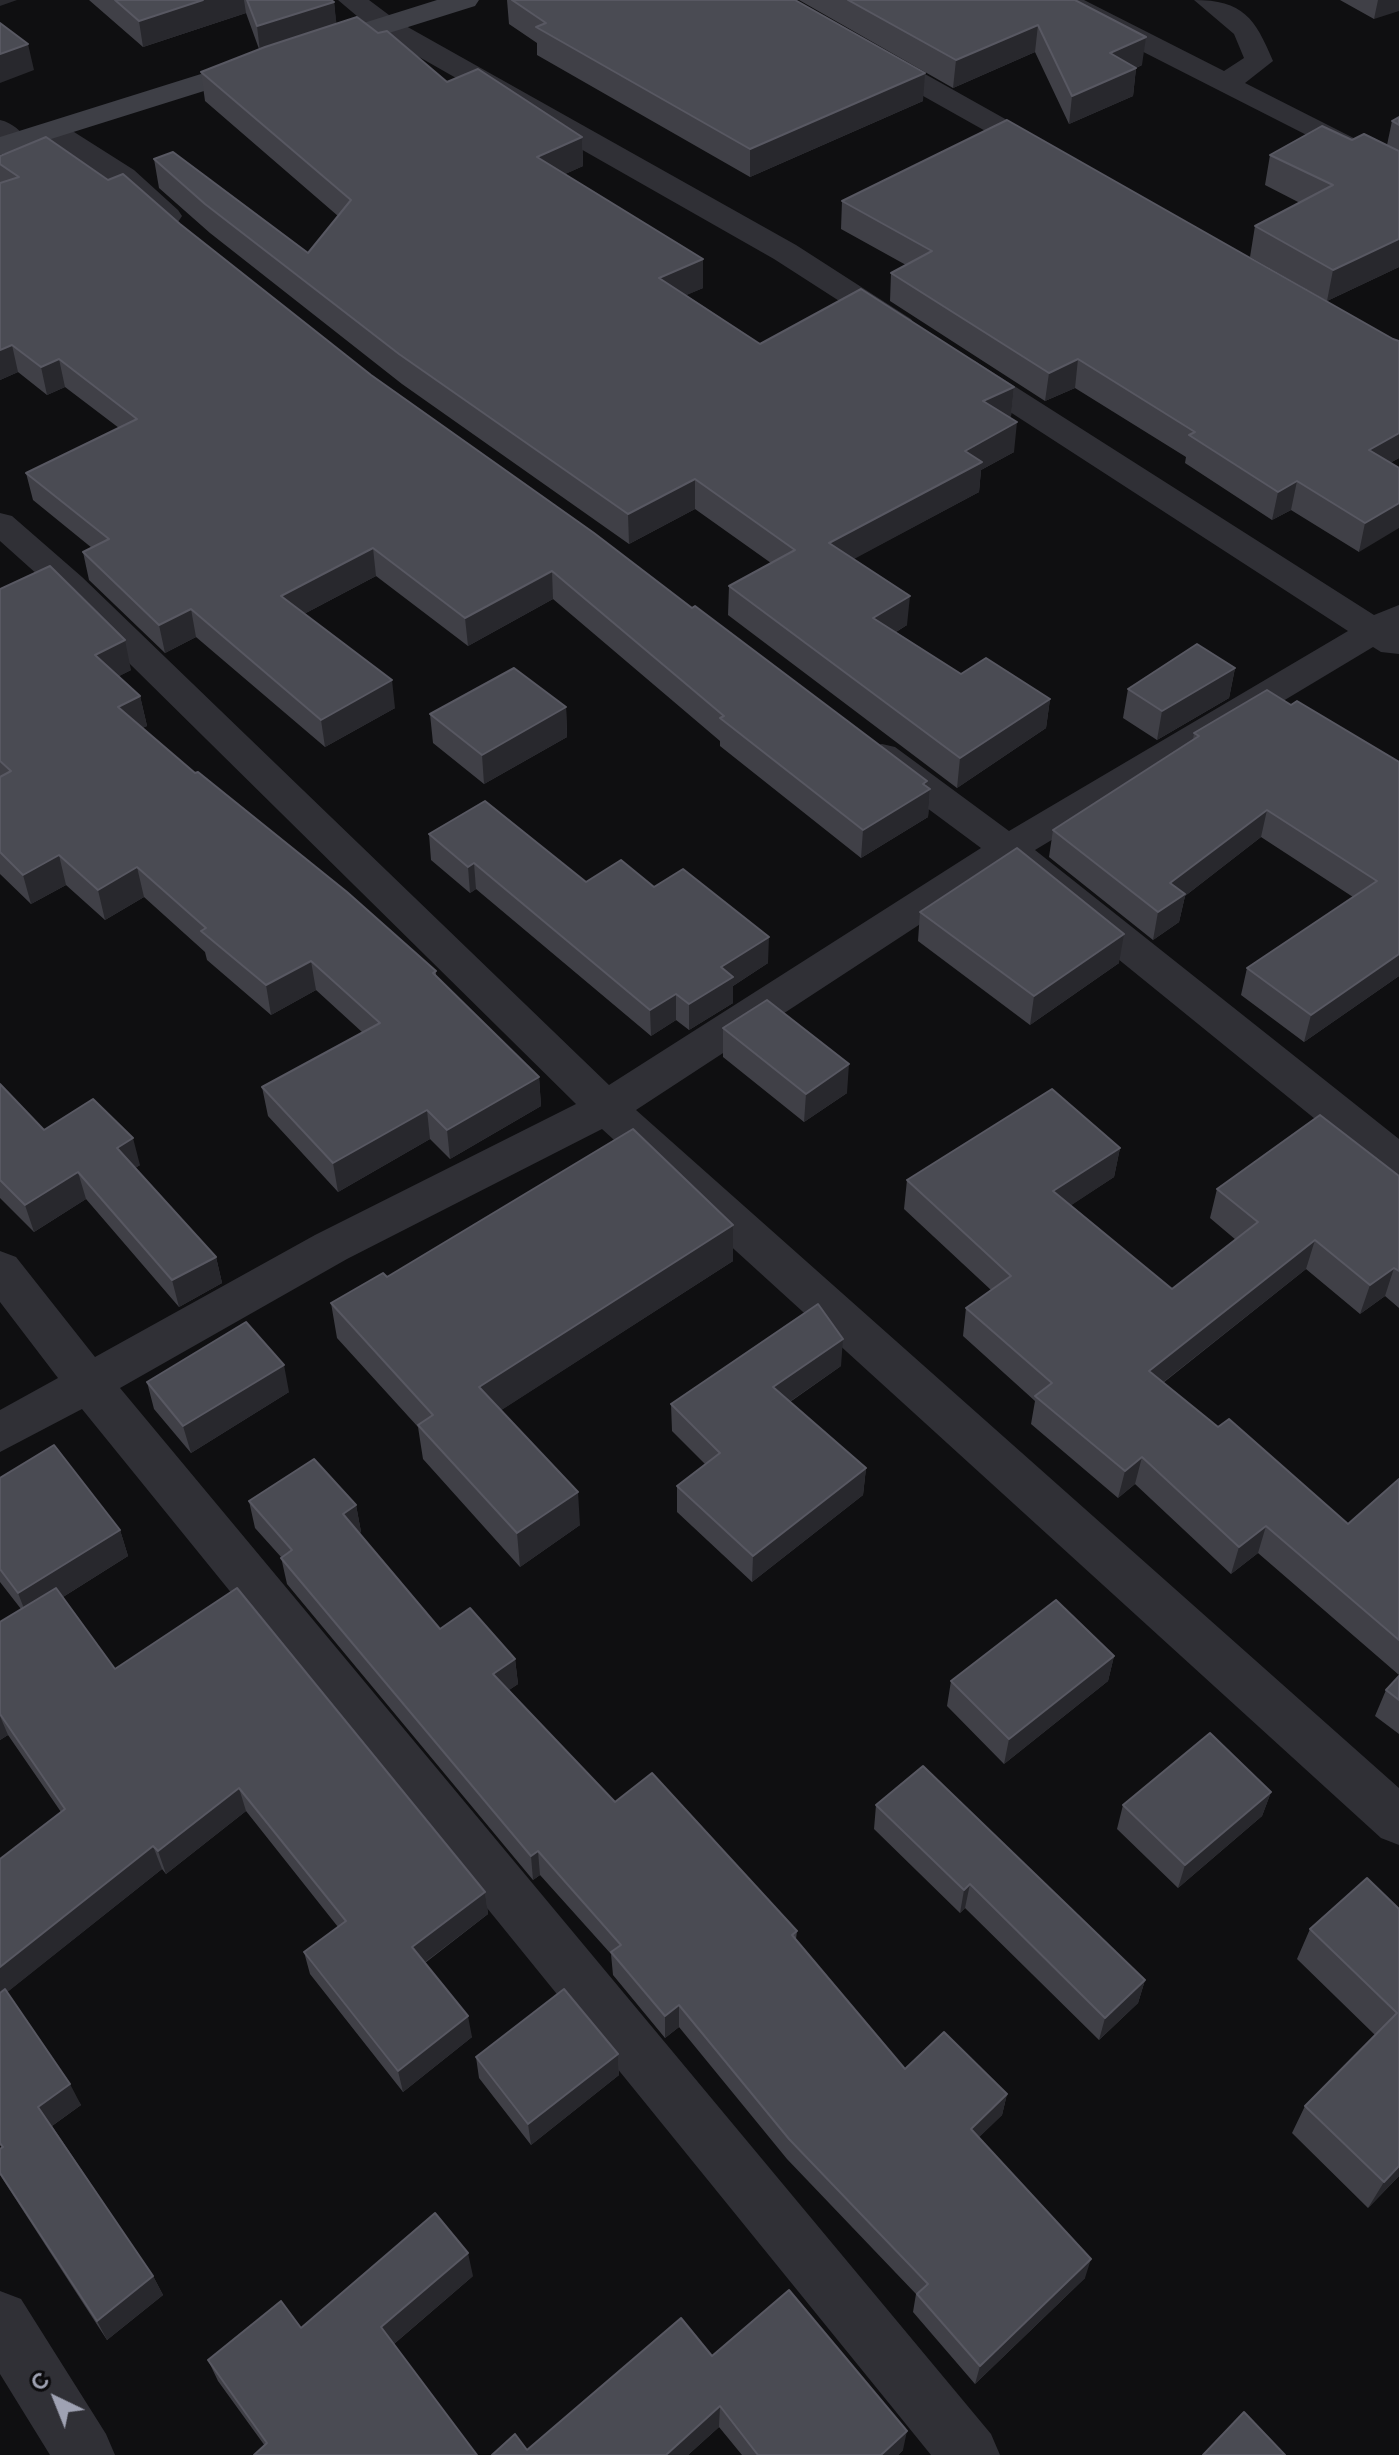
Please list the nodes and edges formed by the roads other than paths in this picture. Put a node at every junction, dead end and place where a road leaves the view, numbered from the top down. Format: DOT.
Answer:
graph roads {
  1 [pos="352,0"];
  2 [pos="465,0"];
  3 [pos="773,0"];
  4 [pos="1063,0"];
  5 [pos="1208,0"];
  6 [pos="387,27"];
  7 [pos="1225,83"];
  8 [pos="53,131"];
  9 [pos="5,139"];
  10 [pos="1078,172"];
  11 [pos="1399,173"];
  12 [pos="197,242"];
  13 [pos="0,523"];
  14 [pos="1390,631"];
  15 [pos="851,733"];
  16 [pos="1008,849"];
  17 [pos="606,1108"];
  18 [pos="1399,1163"];
  19 [pos="0,1269"];
  20 [pos="88,1383"];
  21 [pos="0,1433"];
  22 [pos="1399,1821"];
  23 [pos="0,2320"];
  24 [pos="85,2455"];
  25 [pos="970,2455"];
  1 -- 6 [label="street"];
  2 -- 6 [label="street"];
  3 -- 10 [label="street"];
  4 -- 7 [label="street"];
  5 -- 7 [label="street"];
  6 -- 8 [label="street"];
  6 -- 14 [label="street"];
  7 -- 11 [label="street"];
  8 -- 9 [label="street"];
  8 -- 12 [label="street"];
  13 -- 17 [label="street"];
  14 -- 16 [label="street"];
  15 -- 16 [label="street"];
  16 -- 17 [label="street"];
  16 -- 18 [label="street"];
  17 -- 20 [label="street"];
  17 -- 22 [label="street"];
  19 -- 20 [label="street"];
  20 -- 21 [label="street"];
  20 -- 25 [label="street"];
  23 -- 24 [label="street"];
}
